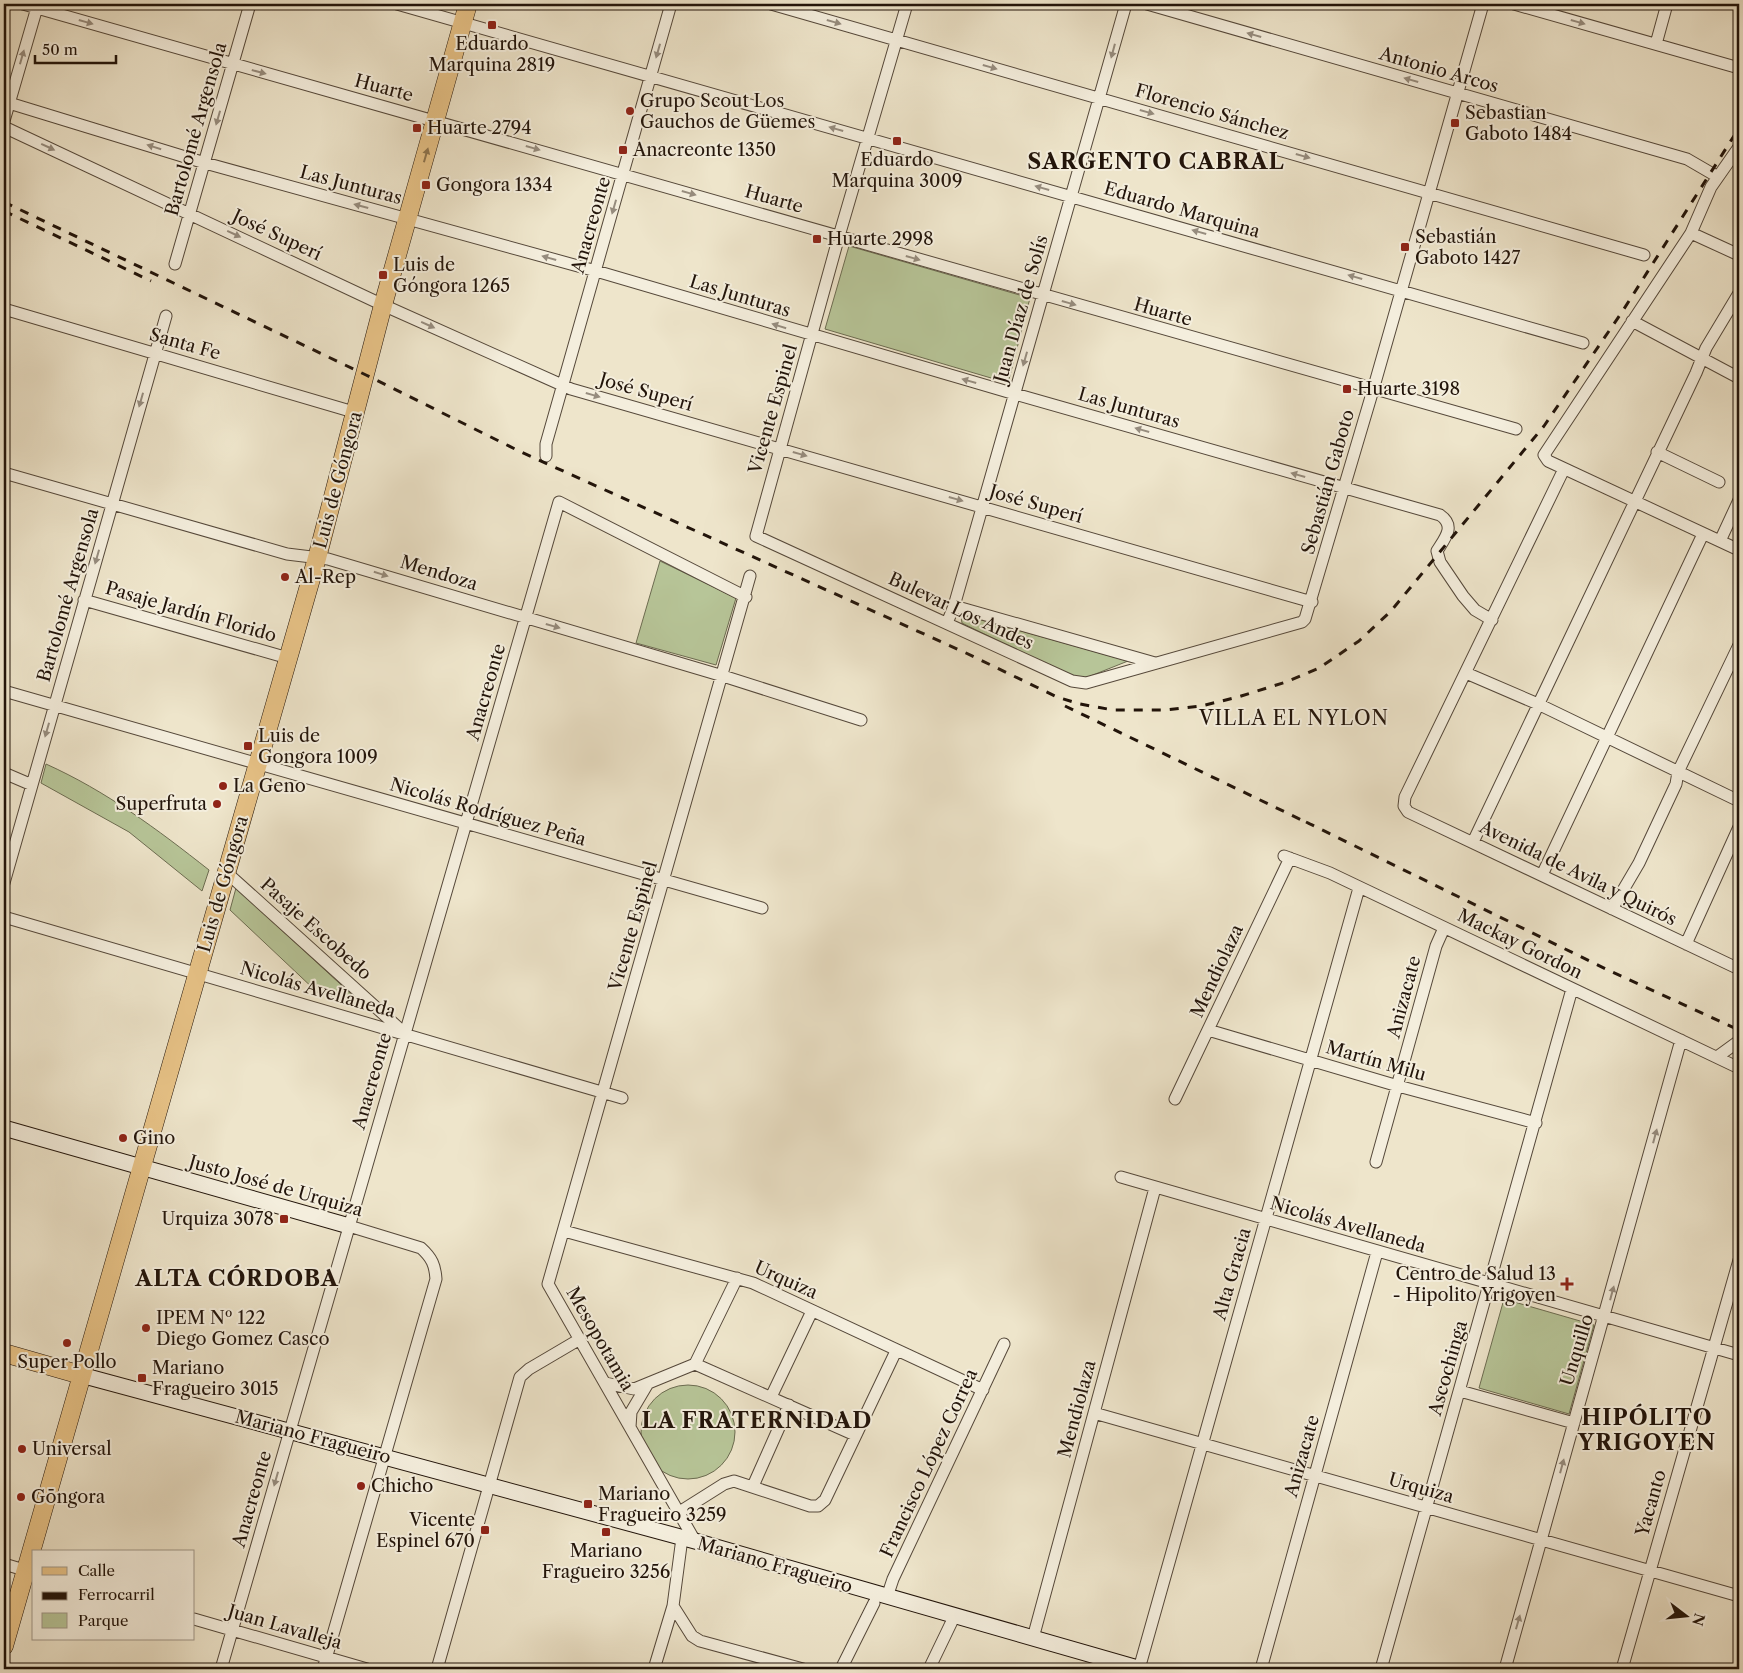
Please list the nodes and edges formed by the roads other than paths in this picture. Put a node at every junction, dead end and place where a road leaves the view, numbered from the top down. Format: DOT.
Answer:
graph roads {
  1 [pos="23,4"];
  2 [pos="250,4"];
  3 [pos="397,4"];
  4 [pos="468,4"];
  5 [pos="671,4"];
  6 [pos="770,4"];
  7 [pos="907,4"];
  8 [pos="1126,4"];
  9 [pos="1147,4"];
  10 [pos="1483,4"];
  11 [pos="1514,4"];
  12 [pos="1667,4"];
  13 [pos="37,6"];
  14 [pos="462,22"];
  15 [pos="897,40"];
  16 [pos="1656,44"];
  17 [pos="234,65"];
  18 [pos="1739,68"];
  19 [pos="650,77"];
  20 [pos="1457,94"];
  21 [pos="1100,98"];
  22 [pos="9,103"];
  23 [pos="4,121"];
  24 [pos="436,121"];
  25 [pos="4,127"];
  26 [pos="868,138"];
  27 [pos="1739,147"];
  28 [pos="205,163"];
  29 [pos="623,174"];
  30 [pos="1718,177"];
  31 [pos="1429,192"];
  32 [pos="1072,197"];
  33 [pos="190,213"];
  34 [pos="408,219"];
  35 [pos="1691,233"];
  36 [pos="839,236"];
  37 [pos="1644,255"];
  38 [pos="1739,255"];
  39 [pos="175,264"];
  40 [pos="596,272"];
  41 [pos="1402,290"];
  42 [pos="1739,293"];
  43 [pos="1043,296"];
  44 [pos="384,305"];
  45 [pos="4,309"];
  46 [pos="166,316"];
  47 [pos="1632,321"];
  48 [pos="812,336"];
  49 [pos="1583,343"];
  50 [pos="155,354"];
  51 [pos="1701,358"];
  52 [pos="1739,378"];
  53 [pos="563,386"];
  54 [pos="1373,390"];
  55 [pos="1015,394"];
  56 [pos="356,413"];
  57 [pos="1516,429"];
  58 [pos="780,448"];
  59 [pos="1657,452"];
  60 [pos="546,456"];
  61 [pos="1564,468"];
  62 [pos="4,472"];
  63 [pos="1719,482"];
  64 [pos="1345,488"];
  65 [pos="1739,500"];
  66 [pos="1633,502"];
  67 [pos="112,504"];
  68 [pos="982,507"];
  69 [pos="1703,534"];
  70 [pos="756,536"];
  71 [pos="1720,541"];
  72 [pos="1739,550"];
  73 [pos="317,558"];
  74 [pos="750,576"];
  75 [pos="746,596"];
  76 [pos="84,600"];
  77 [pos="1312,602"];
  78 [pos="954,606"];
  79 [pos="526,618"];
  80 [pos="1492,620"];
  81 [pos="1302,622"];
  82 [pos="947,623"];
  83 [pos="1739,646"];
  84 [pos="288,658"];
  85 [pos="1157,663"];
  86 [pos="1466,673"];
  87 [pos="723,676"];
  88 [pos="4,692"];
  89 [pos="1538,704"];
  90 [pos="54,706"];
  91 [pos="861,720"];
  92 [pos="1607,737"];
  93 [pos="257,765"];
  94 [pos="1678,772"];
  95 [pos="4,773"];
  96 [pos="32,785"];
  97 [pos="1739,800"];
  98 [pos="465,824"];
  99 [pos="1739,827"];
  100 [pos="1473,842"];
  101 [pos="1287,857"];
  102 [pos="226,872"];
  103 [pos="1542,875"];
  104 [pos="664,880"];
  105 [pos="4,883"];
  106 [pos="1359,888"];
  107 [pos="762,908"];
  108 [pos="1612,909"];
  109 [pos="4,917"];
  110 [pos="1444,928"];
  111 [pos="1686,944"];
  112 [pos="1739,969"];
  113 [pos="197,973"];
  114 [pos="1572,989"];
  115 [pos="1208,1030"];
  116 [pos="404,1033"];
  117 [pos="1681,1040"];
  118 [pos="1739,1041"];
  119 [pos="1717,1057"];
  120 [pos="1311,1060"];
  121 [pos="1739,1068"];
  122 [pos="1398,1086"];
  123 [pos="603,1093"];
  124 [pos="622,1098"];
  125 [pos="1175,1099"];
  126 [pos="1536,1123"];
  127 [pos="4,1128"];
  128 [pos="1376,1162"];
  129 [pos="141,1167"];
  130 [pos="1121,1177"];
  131 [pos="1155,1188"];
  132 [pos="1265,1219"];
  133 [pos="349,1226"];
  134 [pos="564,1232"];
  135 [pos="1378,1252"];
  136 [pos="1739,1260"];
  137 [pos="737,1278"];
  138 [pos="1490,1282"];
  139 [pos="548,1284"];
  140 [pos="812,1311"];
  141 [pos="1605,1317"];
  142 [pos="580,1339"];
  143 [pos="1004,1344"];
  144 [pos="1714,1348"];
  145 [pos="896,1351"];
  146 [pos="4,1353"];
  147 [pos="1739,1355"];
  148 [pos="695,1364"];
  149 [pos="81,1375"];
  150 [pos="605,1383"];
  151 [pos="647,1385"];
  152 [pos="983,1390"];
  153 [pos="1460,1391"];
  154 [pos="771,1397"];
  155 [pos="789,1405"];
  156 [pos="1094,1413"];
  157 [pos="1574,1423"];
  158 [pos="630,1427"];
  159 [pos="289,1432"];
  160 [pos="855,1434"];
  161 [pos="1202,1444"];
  162 [pos="384,1456"];
  163 [pos="1315,1476"];
  164 [pos="490,1486"];
  165 [pos="753,1486"];
  166 [pos="1426,1508"];
  167 [pos="678,1513"];
  168 [pos="688,1540"];
  169 [pos="1542,1540"];
  170 [pos="35,1550"];
  171 [pos="4,1564"];
  172 [pos="1650,1570"];
  173 [pos="30,1571"];
  174 [pos="1739,1596"];
  175 [pos="881,1600"];
  176 [pos="673,1606"];
  177 [pos="955,1615"];
  178 [pos="195,1619"];
  179 [pos="232,1630"];
  180 [pos="1032,1638"];
  181 [pos="4,1646"];
  182 [pos="326,1658"];
  183 [pos="221,1669"];
  184 [pos="323,1669"];
  185 [pos="367,1669"];
  186 [pos="438,1669"];
  187 [pos="654,1669"];
  188 [pos="803,1669"];
  189 [pos="841,1669"];
  190 [pos="929,1669"];
  191 [pos="1140,1669"];
  192 [pos="1261,1669"];
  193 [pos="1381,1669"];
  194 [pos="1505,1669"];
  195 [pos="1622,1669"];
  1 -- 13 [label="street, Huarte"];
  2 -- 17 [label="street, Bartolomé Argensola"];
  3 -- 14 [label="street, Eduardo Marquina"];
  4 -- 14 [label="main road, Luis de Góngora"];
  5 -- 19 [label="street, Anacreonte, one-way"];
  6 -- 15 [label="street, Florencio Sánchez, one-way"];
  7 -- 15 [label="street, Vicente Espinel"];
  8 -- 21 [label="street, Juan Díaz de Solís, one-way"];
  20 -- 9 [label="street, Antonio Arcos, one-way"];
  10 -- 20 [label="street, Sebastián Gaboto"];
  11 -- 16 [label="street, one-way"];
  12 -- 16 [label="street"];
  13 -- 17 [label="street, Huarte, one-way"];
  22 -- 13 [label="street, one-way"];
  14 -- 19 [label="street, Eduardo Marquina"];
  14 -- 24 [label="main road, Luis de Góngora"];
  15 -- 21 [label="street, Florencio Sánchez, one-way"];
  15 -- 26 [label="street, Vicente Espinel"];
  16 -- 18 [label="street"];
  17 -- 24 [label="street, Huarte, one-way"];
  17 -- 28 [label="street, Bartolomé Argensola, one-way"];
  26 -- 19 [label="street, Eduardo Marquina, one-way"];
  19 -- 29 [label="street, Anacreonte"];
  20 -- 30 [label="street, Antonio Arcos"];
  20 -- 31 [label="street, Sebastián Gaboto"];
  21 -- 31 [label="street, Florencio Sánchez, one-way"];
  21 -- 32 [label="street, Juan Díaz de Solís"];
  22 -- 23 [label="street"];
  28 -- 22 [label="street, Las Junturas, one-way"];
  24 -- 29 [label="street, Huarte, one-way"];
  34 -- 24 [label="main road, Luis de Góngora, one-way"];
  25 -- 33 [label="street, José Superí, one-way"];
  32 -- 26 [label="street, Eduardo Marquina, one-way"];
  26 -- 36 [label="street, Vicente Espinel"];
  27 -- 30 [label="street"];
  28 -- 33 [label="street, Bartolomé Argensola"];
  34 -- 28 [label="street, Las Junturas, one-way"];
  29 -- 36 [label="street, Huarte, one-way"];
  29 -- 40 [label="street, Anacreonte, one-way"];
  30 -- 35 [label="street"];
  31 -- 37 [label="street, Florencio Sánchez"];
  31 -- 41 [label="street, Sebastián Gaboto"];
  41 -- 32 [label="street, Eduardo Marquina, one-way"];
  32 -- 43 [label="street, Juan Díaz de Solís"];
  33 -- 39 [label="street, Bartolomé Argensola"];
  33 -- 44 [label="street, José Superí, one-way"];
  40 -- 34 [label="street, Las Junturas, one-way"];
  34 -- 44 [label="main road, Luis de Góngora"];
  35 -- 38 [label="street"];
  35 -- 47 [label="street"];
  36 -- 43 [label="street, Huarte, one-way"];
  36 -- 48 [label="street, Vicente Espinel"];
  48 -- 40 [label="street, Las Junturas, one-way"];
  40 -- 53 [label="street, Anacreonte"];
  41 -- 49 [label="street, Eduardo Marquina"];
  41 -- 54 [label="street, Sebastián Gaboto"];
  42 -- 51 [label="street"];
  43 -- 54 [label="street, Huarte, one-way"];
  43 -- 55 [label="street, Juan Díaz de Solís, one-way"];
  44 -- 53 [label="street, José Superí, one-way"];
  44 -- 56 [label="main road, Luis de Góngora"];
  45 -- 50 [label="street, Santa Fe"];
  46 -- 50 [label="street, Bartolomé Argensola"];
  47 -- 51 [label="street"];
  47 -- 61 [label="street"];
  55 -- 48 [label="street, Las Junturas, one-way"];
  48 -- 58 [label="street, Vicente Espinel"];
  50 -- 56 [label="street, Santa Fe"];
  50 -- 67 [label="street, Bartolomé Argensola, one-way"];
  51 -- 52 [label="street"];
  51 -- 59 [label="street"];
  53 -- 58 [label="street, José Superí, one-way"];
  53 -- 60 [label="street, Anacreonte"];
  54 -- 57 [label="street, Huarte"];
  54 -- 64 [label="street, Sebastián Gaboto"];
  64 -- 55 [label="street, Las Junturas, one-way"];
  55 -- 68 [label="street, Juan Díaz de Solís"];
  56 -- 73 [label="main road, Luis de Góngora"];
  58 -- 68 [label="street, José Superí, one-way"];
  58 -- 70 [label="street, Vicente Espinel"];
  59 -- 63 [label="street"];
  59 -- 66 [label="street"];
  61 -- 66 [label="street"];
  61 -- 80 [label="street"];
  62 -- 67 [label="street, Mendoza"];
  64 -- 77 [label="street, Sebastián Gaboto"];
  64 -- 80 [label="street, Las Junturas"];
  65 -- 71 [label="street"];
  66 -- 69 [label="street"];
  66 -- 89 [label="street"];
  67 -- 73 [label="street, Mendoza"];
  67 -- 76 [label="street, Bartolomé Argensola, one-way"];
  68 -- 77 [label="street, José Superí"];
  68 -- 78 [label="street, Juan Díaz de Solís"];
  69 -- 71 [label="street"];
  69 -- 92 [label="street"];
  70 -- 82 [label="street, Bulevar Los Andes"];
  71 -- 72 [label="street"];
  73 -- 79 [label="street, Mendoza, one-way"];
  73 -- 84 [label="main road, Luis de Góngora"];
  74 -- 75 [label="street, Vicente Espinel"];
  75 -- 79 [label="street, Anacreonte"];
  75 -- 87 [label="street, Vicente Espinel"];
  76 -- 84 [label="street, Pasaje Jardín Florido"];
  76 -- 90 [label="street, Bartolomé Argensola"];
  77 -- 81 [label="street, Sebastián Gaboto"];
  78 -- 82 [label="street, Juan Díaz de Solís"];
  78 -- 85 [label="street, Bulevar Los Andes"];
  79 -- 87 [label="street, Mendoza, one-way"];
  79 -- 98 [label="street, Anacreonte"];
  80 -- 86 [label="street"];
  81 -- 85 [label="street, Bulevar Los Andes"];
  82 -- 85 [label="street, Bulevar Los Andes"];
  83 -- 94 [label="street"];
  84 -- 93 [label="main road, Luis de Góngora"];
  86 -- 89 [label="street"];
  86 -- 100 [label="street, Avenida de Avila y Quirós"];
  87 -- 91 [label="street, Mendoza"];
  87 -- 104 [label="street, Vicente Espinel"];
  88 -- 90 [label="street, Nicolás Rodríguez Peña"];
  89 -- 92 [label="street"];
  89 -- 100 [label="street"];
  90 -- 93 [label="street, Nicolás Rodríguez Peña"];
  90 -- 96 [label="street, Bartolomé Argensola, one-way"];
  92 -- 94 [label="street"];
  92 -- 103 [label="street"];
  93 -- 98 [label="street, Nicolás Rodríguez Peña"];
  93 -- 102 [label="main road, Luis de Góngora"];
  94 -- 97 [label="street"];
  94 -- 108 [label="street"];
  95 -- 96 [label="street"];
  96 -- 105 [label="street, Bartolomé Argensola"];
  98 -- 104 [label="street, Nicolás Rodríguez Peña"];
  98 -- 116 [label="street, Anacreonte"];
  99 -- 111 [label="street"];
  100 -- 103 [label="street, Avenida de Avila y Quirós"];
  101 -- 106 [label="street, Mackay Gordon"];
  101 -- 115 [label="street, Mendiolaza"];
  102 -- 113 [label="main road, Luis de Góngora"];
  102 -- 116 [label="street, Pasaje Escobedo"];
  103 -- 108 [label="street, Avenida de Avila y Quirós"];
  104 -- 107 [label="street, Nicolás Rodríguez Peña"];
  104 -- 123 [label="street, Vicente Espinel"];
  106 -- 110 [label="street, Mackay Gordon"];
  106 -- 120 [label="street, Alta Gracia"];
  108 -- 111 [label="street, Avenida de Avila y Quirós"];
  109 -- 113 [label="street, Nicolás Avellaneda"];
  110 -- 114 [label="street, Mackay Gordon"];
  110 -- 122 [label="street, Anizacate"];
  111 -- 112 [label="street, Avenida de Avila y Quirós"];
  113 -- 116 [label="street, Nicolás Avellaneda"];
  113 -- 129 [label="main road, Luis de Góngora"];
  114 -- 117 [label="street, Mackay Gordon"];
  114 -- 126 [label="street, Ascochinga"];
  115 -- 120 [label="street, Martín Milu"];
  115 -- 125 [label="street, Mendiolaza"];
  116 -- 123 [label="street, Nicolás Avellaneda"];
  116 -- 133 [label="street, Anacreonte"];
  117 -- 119 [label="street, Mackay Gordon"];
  141 -- 117 [label="street, Unquillo, one-way"];
  118 -- 119 [label="street"];
  119 -- 121 [label="street, Mackay Gordon"];
  120 -- 122 [label="street, Martín Milu"];
  120 -- 132 [label="street, Alta Gracia"];
  122 -- 126 [label="street, Martín Milu"];
  122 -- 128 [label="street, Anizacate"];
  123 -- 124 [label="street, Nicolás Avellaneda"];
  123 -- 134 [label="street, Vicente Espinel"];
  126 -- 138 [label="street, Ascochinga"];
  127 -- 129 [label="main road, Justo José de Urquiza"];
  129 -- 133 [label="main road, Justo José de Urquiza"];
  129 -- 149 [label="main road, Luis de Góngora"];
  130 -- 131 [label="street, Nicolás Avellaneda"];
  131 -- 132 [label="street, Nicolás Avellaneda"];
  131 -- 156 [label="street, Mendiolaza"];
  132 -- 135 [label="street, Nicolás Avellaneda"];
  132 -- 161 [label="street, Alta Gracia"];
  133 -- 159 [label="street, Anacreonte"];
  133 -- 162 [label="street, Justo José de Urquiza"];
  134 -- 137 [label="street, Urquiza"];
  134 -- 139 [label="street, Vicente Espinel"];
  135 -- 138 [label="street, Nicolás Avellaneda"];
  135 -- 163 [label="street, Anizacate"];
  136 -- 144 [label="street, Yacanto"];
  137 -- 140 [label="street, Urquiza"];
  137 -- 148 [label="street"];
  138 -- 141 [label="street, Nicolás Avellaneda"];
  138 -- 153 [label="street, Ascochinga"];
  139 -- 142 [label="street, Mesopotamia"];
  140 -- 145 [label="street, Urquiza"];
  140 -- 154 [label="street"];
  141 -- 144 [label="street, Nicolás Avellaneda"];
  141 -- 157 [label="street, Unquillo"];
  142 -- 150 [label="street, Mesopotamia"];
  142 -- 164 [label="street"];
  143 -- 152 [label="street, Francisco López Correa"];
  144 -- 147 [label="street, Nicolás Avellaneda"];
  144 -- 172 [label="street, Yacanto"];
  145 -- 152 [label="street, Urquiza"];
  145 -- 160 [label="street"];
  146 -- 149 [label="main road, Mariano Fragueiro"];
  148 -- 151 [label="street"];
  148 -- 154 [label="street"];
  149 -- 159 [label="main road, Mariano Fragueiro"];
  149 -- 170 [label="main road, Luis de Góngora"];
  150 -- 151 [label="street"];
  150 -- 158 [label="street, Mesopotamia"];
  151 -- 158 [label="street"];
  152 -- 175 [label="street, Francisco López Correa"];
  153 -- 157 [label="street"];
  153 -- 166 [label="street, Ascochinga"];
  154 -- 155 [label="street"];
  155 -- 160 [label="street"];
  155 -- 165 [label="street"];
  156 -- 161 [label="street, Urquiza"];
  156 -- 180 [label="street, Mendiolaza"];
  169 -- 157 [label="street, Unquillo, one-way"];
  158 -- 167 [label="street, Mesopotamia"];
  159 -- 162 [label="main road, Mariano Fragueiro"];
  159 -- 179 [label="street, Anacreonte, one-way"];
  160 -- 165 [label="street"];
  161 -- 163 [label="street, Urquiza"];
  161 -- 191 [label="street, Alta Gracia"];
  162 -- 164 [label="main road, Mariano Fragueiro"];
  162 -- 182 [label="street"];
  163 -- 166 [label="street, Urquiza"];
  163 -- 192 [label="street, Anizacate"];
  164 -- 168 [label="main road, Mariano Fragueiro"];
  164 -- 186 [label="street"];
  165 -- 167 [label="street"];
  166 -- 169 [label="street, Urquiza"];
  166 -- 193 [label="street, Ascochinga"];
  167 -- 168 [label="street, Mesopotamia"];
  168 -- 175 [label="main road, Mariano Fragueiro"];
  168 -- 176 [label="street"];
  169 -- 172 [label="street, Urquiza"];
  194 -- 169 [label="street, Unquillo, one-way"];
  171 -- 173 [label="street"];
  172 -- 174 [label="street, Urquiza"];
  172 -- 195 [label="street, Yacanto"];
  173 -- 181 [label="main road, Luis de Góngora"];
  175 -- 177 [label="main road, Mariano Fragueiro"];
  175 -- 189 [label="street, Francisco López Correa"];
  176 -- 187 [label="street"];
  176 -- 188 [label="street"];
  177 -- 180 [label="main road, Mariano Fragueiro"];
  177 -- 190 [label="street"];
  178 -- 179 [label="street, Juan Lavalleja"];
  179 -- 182 [label="street, Juan Lavalleja"];
  179 -- 183 [label="street, Anacreonte"];
  180 -- 191 [label="main road, Mariano Fragueiro"];
  182 -- 184 [label="street"];
  182 -- 185 [label="street, Juan Lavalleja"];
}
